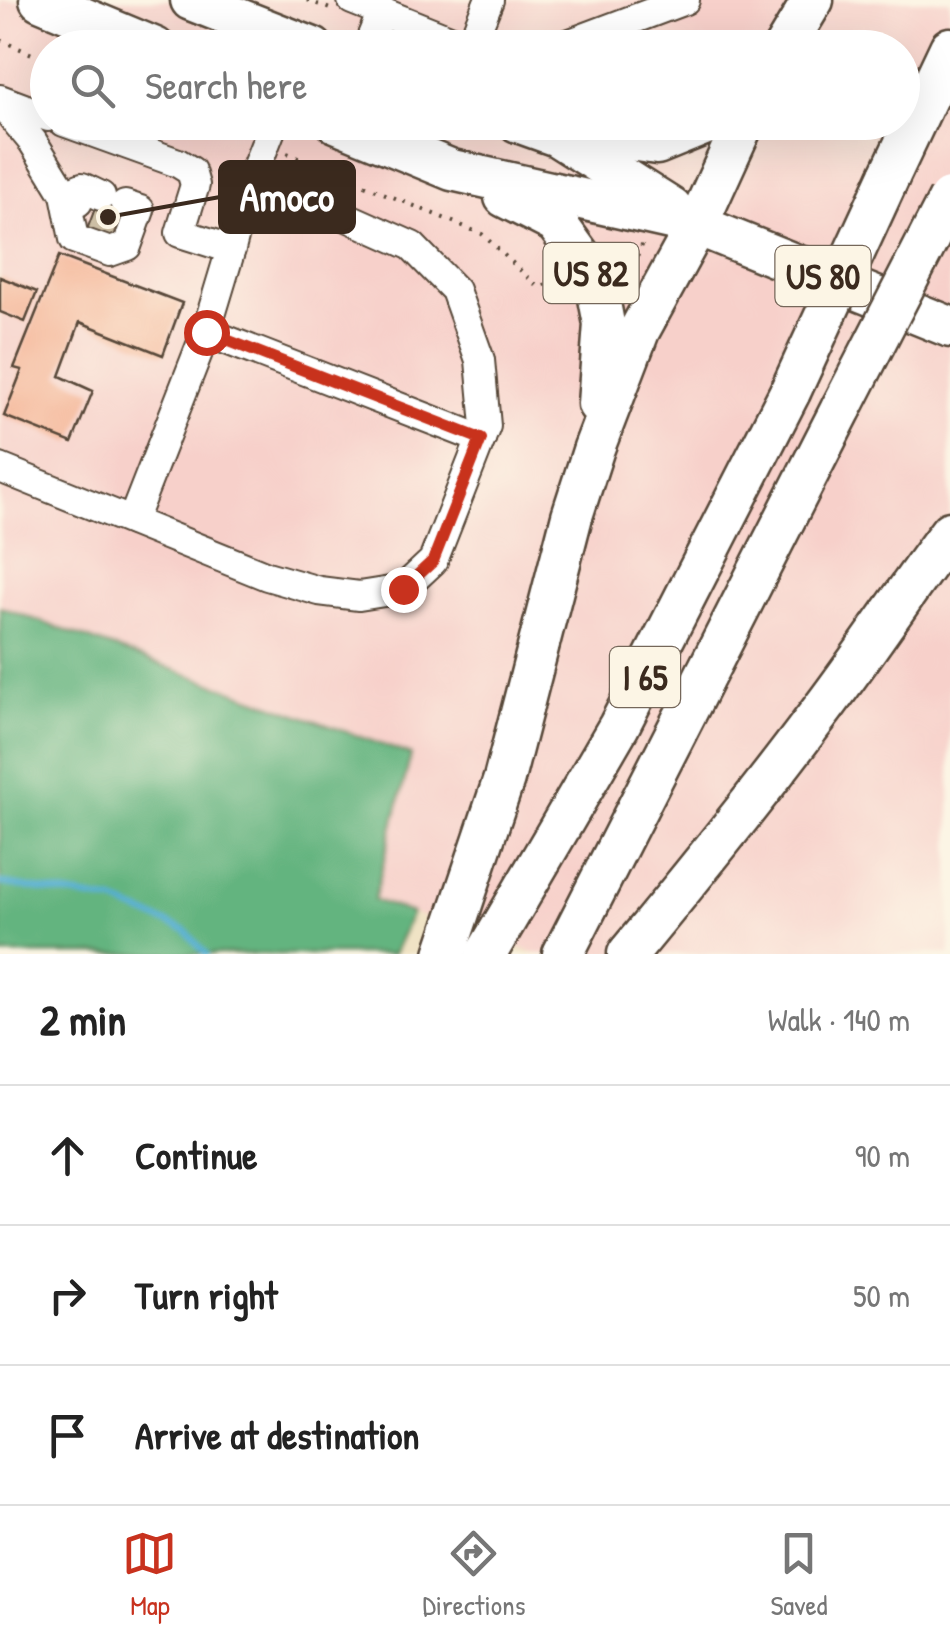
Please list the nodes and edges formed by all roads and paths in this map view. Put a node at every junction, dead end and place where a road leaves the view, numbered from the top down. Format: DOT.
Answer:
graph roads {
  1 [pos="40,0"];
  2 [pos="191,0"];
  3 [pos="352,0"];
  4 [pos="490,0"];
  5 [pos="685,0"];
  6 [pos="813,0"];
  7 [pos="382,12"];
  8 [pos="417,12"];
  9 [pos="112,30"];
  10 [pos="266,30"];
  11 [pos="374,30"];
  12 [pos="445,30"];
  13 [pos="478,30"];
  14 [pos="605,30"];
  15 [pos="795,30"];
  16 [pos="0,40"];
  17 [pos="950,48"];
  18 [pos="30,53"];
  19 [pos="0,101"];
  20 [pos="30,111"];
  21 [pos="920,111"];
  22 [pos="30,138"];
  23 [pos="31,140"];
  24 [pos="114,140"];
  25 [pos="267,140"];
  26 [pos="380,140"];
  27 [pos="563,140"];
  28 [pos="631,140"];
  29 [pos="667,140"];
  30 [pos="736,140"];
  31 [pos="906,140"];
  32 [pos="452,170"];
  33 [pos="253,175"];
  34 [pos="950,198"];
  35 [pos="697,225"];
  36 [pos="180,233"];
  37 [pos="231,248"];
  38 [pos="950,327"];
  39 [pos="206,332"];
  40 [pos="481,439"];
  41 [pos="594,448"];
  42 [pos="0,468"];
  43 [pos="950,508"];
  44 [pos="132,522"];
  45 [pos="950,532"];
  46 [pos="886,617"];
  47 [pos="445,954"];
  48 [pos="486,954"];
  49 [pos="563,954"];
  50 [pos="628,954"];
  1 -- 9 [label="highway"];
  2 -- 10 [label="highway"];
  3 -- 7 [label="lane"];
  4 -- 13 [label="lane"];
  5 -- 14 [label="lane"];
  6 -- 15 [label="highway"];
  7 -- 8 [label="lane"];
  7 -- 11 [label="lane"];
  8 -- 12 [label="lane"];
  16 -- 18 [label="path"];
  17 -- 21 [label="highway, I 65, bridge"];
  19 -- 20 [label="lane"];
  19 -- 22 [label="lane"];
  23 -- 36 [label="lane"];
  24 -- 36 [label="lane"];
  25 -- 33 [label="lane"];
  26 -- 32 [label="highway, US 80"];
  27 -- 35 [label="highway, US 82"];
  28 -- 29 [label="highway"];
  30 -- 35 [label="highway"];
  31 -- 48 [label="highway, I 65, bridge"];
  32 -- 35 [label="highway, US 80"];
  32 -- 41 [label="highway, US 82"];
  33 -- 37 [label="lane"];
  33 -- 40 [label="lane"];
  34 -- 49 [label="highway, I 65, bridge"];
  35 -- 38 [label="highway, US 80"];
  35 -- 41 [label="highway"];
  36 -- 37 [label="lane"];
  37 -- 39 [label="lane"];
  39 -- 40 [label="lane"];
  39 -- 44 [label="lane"];
  40 -- 44 [label="lane"];
  41 -- 47 [label="highway"];
  42 -- 44 [label="lane"];
  43 -- 46 [label="highway"];
  45 -- 46 [label="highway"];
  46 -- 50 [label="highway"];
}
